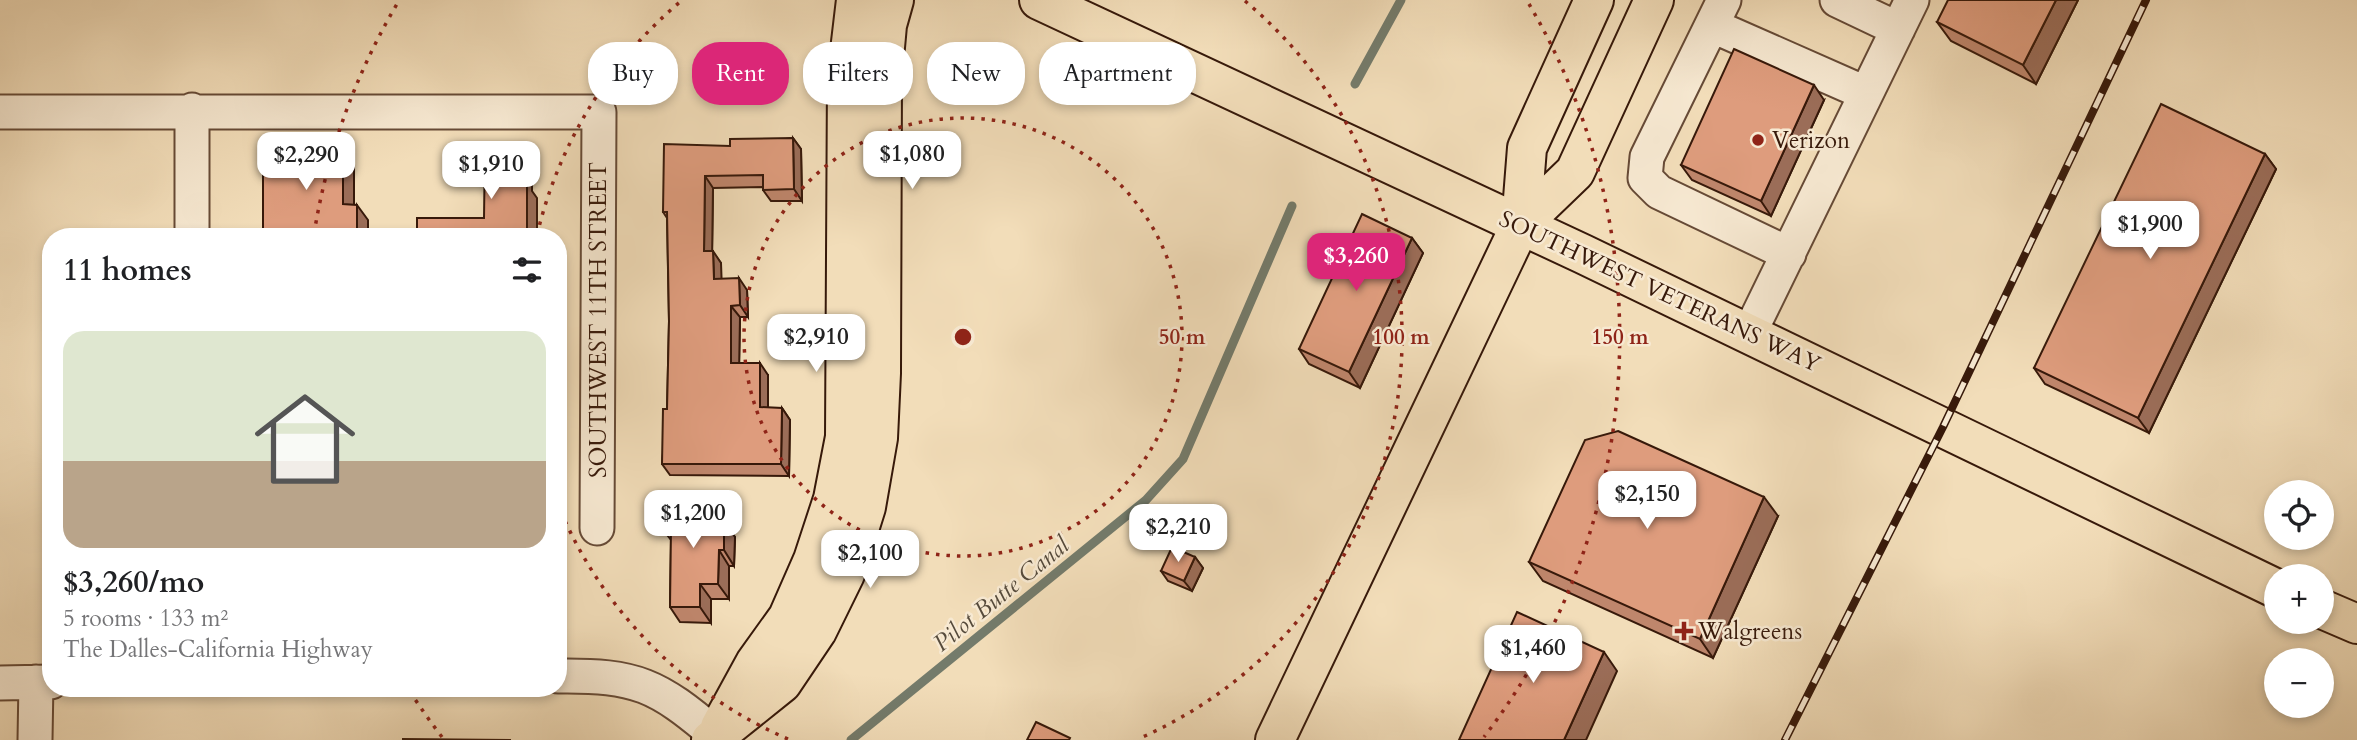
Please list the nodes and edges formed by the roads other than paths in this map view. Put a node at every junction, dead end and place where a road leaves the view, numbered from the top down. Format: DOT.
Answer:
graph roads {
  1 [pos="856,0"];
  2 [pos="894,0"];
  3 [pos="1039,0"];
  4 [pos="1594,0"];
  5 [pos="1654,0"];
  6 [pos="1837,0"];
  7 [pos="1912,0"];
  8 [pos="1719,13"];
  9 [pos="1898,29"];
  10 [pos="1865,93"];
  11 [pos="192,110"];
  12 [pos="0,112"];
  13 [pos="1521,224"];
  14 [pos="192,228"];
  15 [pos="1790,254"];
  16 [pos="1749,334"];
  17 [pos="597,528"];
  18 [pos="2264,583"];
  19 [pos="2334,614"];
  20 [pos="2357,624"];
  21 [pos="567,676"];
  22 [pos="42,682"];
  23 [pos="0,683"];
  24 [pos="42,689"];
  25 [pos="713,738"];
  26 [pos="35,740"];
  27 [pos="1275,740"];
  1 -- 25 [label="main road"];
  2 -- 25 [label="main road"];
  3 -- 13 [label="main road, SOUTHWEST VETERANS WAY"];
  4 -- 13 [label="main road"];
  5 -- 13 [label="main road"];
  6 -- 9 [label="street"];
  7 -- 9 [label="street"];
  8 -- 10 [label="street"];
  8 -- 15 [label="street"];
  9 -- 10 [label="street"];
  10 -- 15 [label="street"];
  11 -- 12 [label="street"];
  11 -- 14 [label="street"];
  11 -- 17 [label="street, SOUTHWEST 11TH STREET"];
  13 -- 16 [label="main road, SOUTHWEST VETERANS WAY"];
  13 -- 27 [label="main road"];
  15 -- 16 [label="street"];
  16 -- 18 [label="main road, SOUTHWEST VETERANS WAY"];
  19 -- 20 [label="main road"];
  21 -- 25 [label="street"];
  22 -- 23 [label="street"];
  24 -- 26 [label="street"];
}
